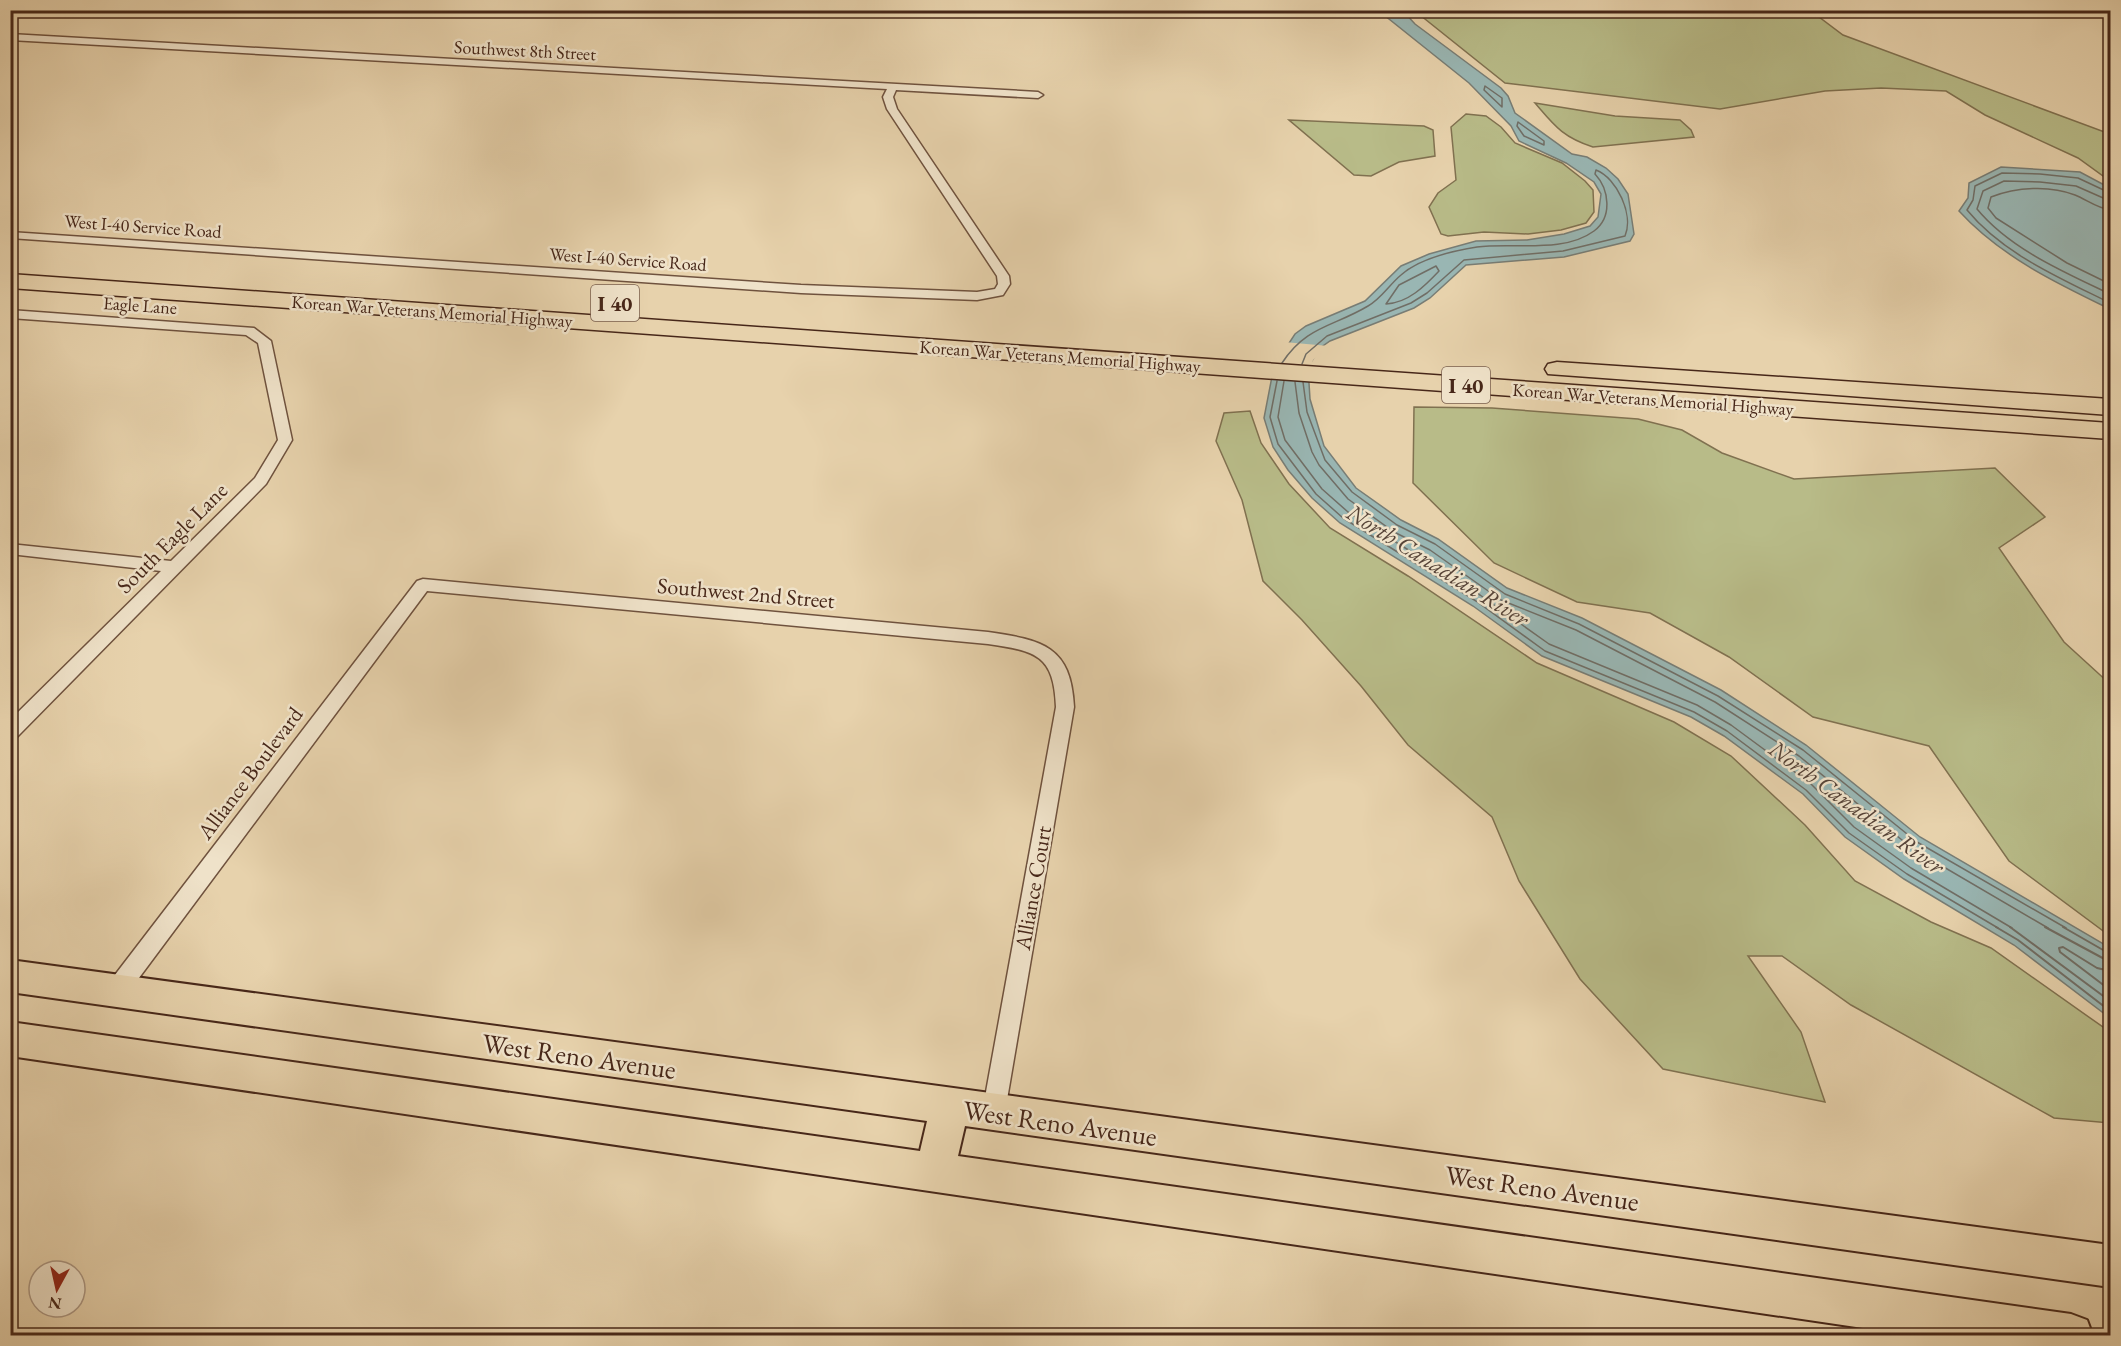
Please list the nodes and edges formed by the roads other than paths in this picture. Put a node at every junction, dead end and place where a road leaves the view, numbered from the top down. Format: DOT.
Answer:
graph roads {
  1 [pos="10,37"];
  2 [pos="893,87"];
  3 [pos="1038,95"];
  4 [pos="10,235"];
  5 [pos="10,261"];
  6 [pos="10,281"];
  7 [pos="10,314"];
  8 [pos="993,329"];
  9 [pos="264,341"];
  10 [pos="1219,356"];
  11 [pos="2110,407"];
  12 [pos="2110,431"];
  13 [pos="10,549"];
  14 [pos="176,567"];
  15 [pos="423,585"];
  16 [pos="1058,664"];
  17 [pos="10,732"];
  18 [pos="10,976"];
  19 [pos="116,991"];
  20 [pos="10,1039"];
  21 [pos="949,1108"];
  22 [pos="994,1114"];
  23 [pos="935,1171"];
  24 [pos="2110,1266"];
  25 [pos="2071,1335"];
  1 -- 2 [label="street, Southwest 8th Street"];
  2 -- 3 [label="street, Southwest 8th Street"];
  2 -- 4 [label="street, West I-40 Service Road"];
  5 -- 8 [label="highway, Korean War Veterans Memorial Highway / I 40"];
  6 -- 10 [label="highway, Korean War Veterans Memorial Highway / I 40"];
  7 -- 9 [label="street, Eagle Lane"];
  9 -- 14 [label="street, South Eagle Lane"];
  10 -- 11 [label="highway, Korean War Veterans Memorial Highway / I 40"];
  10 -- 12 [label="highway, Korean War Veterans Memorial Highway / I 40"];
  13 -- 14 [label="street"];
  14 -- 17 [label="street, South Eagle Lane"];
  15 -- 16 [label="street, Southwest 2nd Street"];
  15 -- 19 [label="street, Alliance Boulevard"];
  16 -- 22 [label="street, Alliance Court"];
  18 -- 19 [label="main road, West Reno Avenue"];
  19 -- 21 [label="main road, West Reno Avenue"];
  20 -- 23 [label="main road"];
  21 -- 22 [label="main road, West Reno Avenue"];
  21 -- 23 [label="main road"];
  22 -- 24 [label="main road, West Reno Avenue"];
  23 -- 25 [label="main road"];
}
